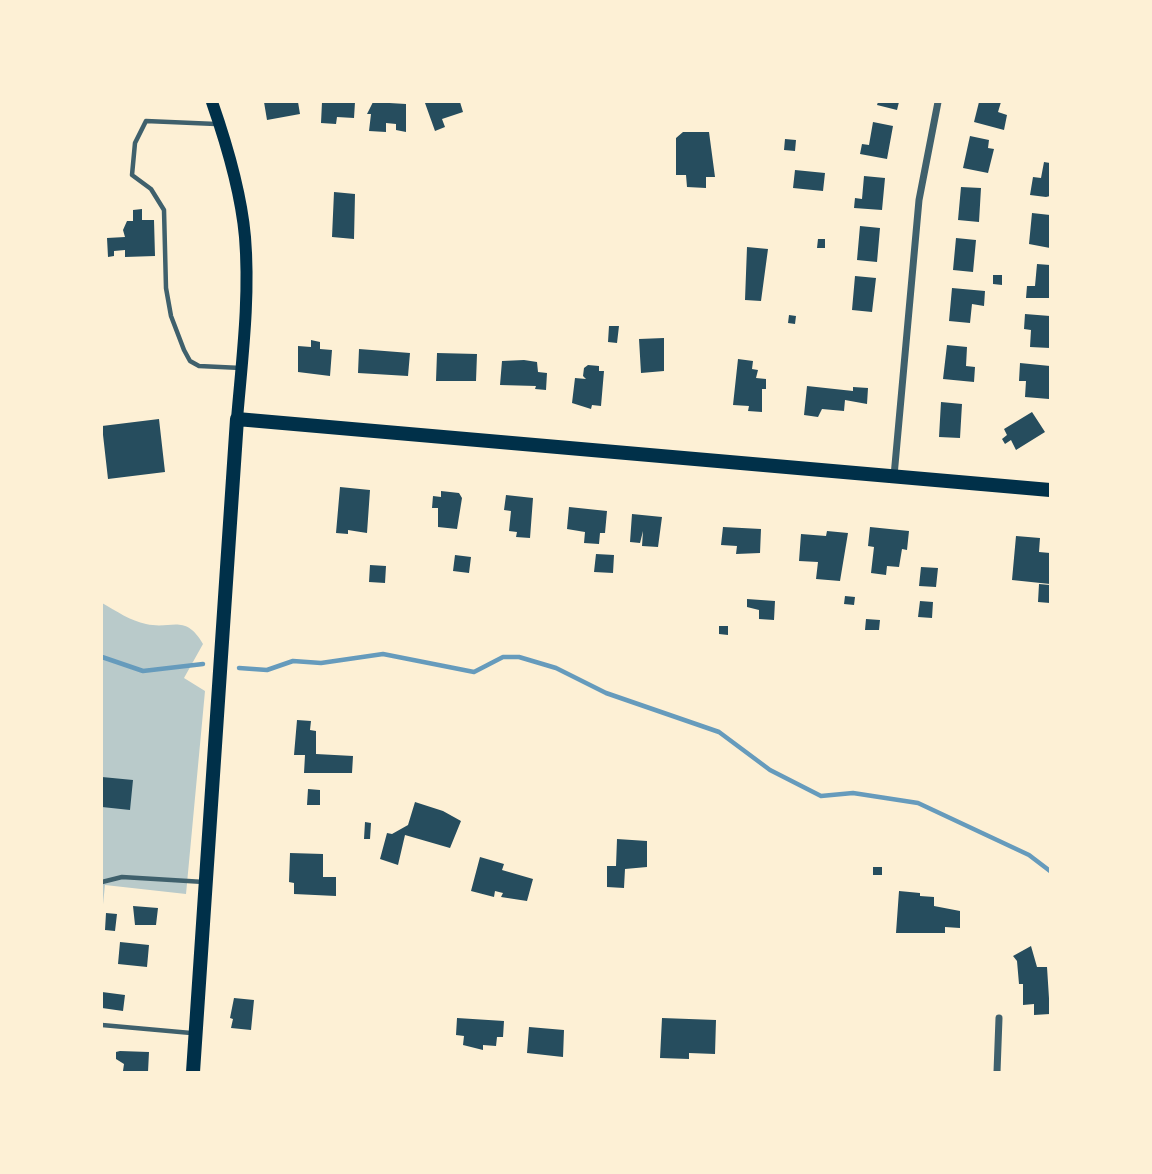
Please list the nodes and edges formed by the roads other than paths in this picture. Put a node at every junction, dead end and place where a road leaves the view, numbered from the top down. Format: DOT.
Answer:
graph roads {
  1 [pos="212,102"];
  2 [pos="938,102"];
  3 [pos="220,125"];
  4 [pos="241,368"];
  5 [pos="237,419"];
  6 [pos="894,476"];
  7 [pos="1051,490"];
  8 [pos="102,882"];
  9 [pos="205,882"];
  10 [pos="999,1018"];
  11 [pos="102,1025"];
  12 [pos="196,1033"];
  13 [pos="193,1073"];
  14 [pos="997,1073"];
  1 -- 3 [label="main road"];
  2 -- 6 [label="street"];
  3 -- 4 [label="main road"];
  3 -- 4 [label="lane"];
  4 -- 5 [label="main road"];
  5 -- 6 [label="main road"];
  5 -- 9 [label="main road"];
  6 -- 7 [label="main road"];
  8 -- 9 [label="lane"];
  9 -- 12 [label="main road"];
  10 -- 14 [label="street"];
  11 -- 12 [label="lane"];
  12 -- 13 [label="main road"];
}
